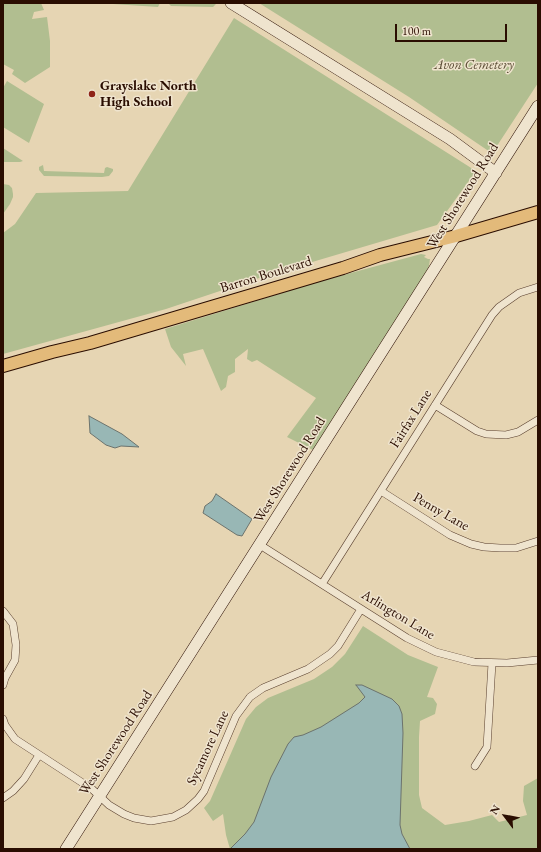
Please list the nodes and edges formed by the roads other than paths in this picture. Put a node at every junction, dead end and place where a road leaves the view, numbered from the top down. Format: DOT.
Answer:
graph roads {
  1 [pos="231,3"];
  2 [pos="242,3"];
  3 [pos="538,106"];
  4 [pos="497,170"];
  5 [pos="538,212"];
  6 [pos="456,236"];
  7 [pos="538,287"];
  8 [pos="3,366"];
  9 [pos="435,405"];
  10 [pos="538,420"];
  11 [pos="380,491"];
  12 [pos="538,541"];
  13 [pos="260,544"];
  14 [pos="322,584"];
  15 [pos="361,609"];
  16 [pos="3,611"];
  17 [pos="538,660"];
  18 [pos="492,663"];
  19 [pos="3,685"];
  20 [pos="3,719"];
  21 [pos="39,755"];
  22 [pos="475,766"];
  23 [pos="99,796"];
  24 [pos="3,798"];
  25 [pos="66,849"];
  1 -- 4 [label="main road"];
  2 -- 4 [label="main road"];
  3 -- 4 [label="main road, West Shorewood Road"];
  4 -- 6 [label="main road, West Shorewood Road"];
  5 -- 6 [label="main road, Barron Boulevard"];
  6 -- 8 [label="main road, Barron Boulevard"];
  6 -- 13 [label="main road, West Shorewood Road"];
  7 -- 9 [label="street, Fairfax Lane"];
  9 -- 10 [label="street"];
  9 -- 11 [label="street, Fairfax Lane"];
  11 -- 12 [label="street, Penny Lane"];
  11 -- 14 [label="street, Fairfax Lane"];
  13 -- 14 [label="street, Arlington Lane"];
  13 -- 23 [label="main road, West Shorewood Road"];
  14 -- 15 [label="street, Arlington Lane"];
  15 -- 18 [label="street, Arlington Lane"];
  15 -- 23 [label="street, Sycamore Lane"];
  16 -- 19 [label="street"];
  17 -- 18 [label="street, Arlington Lane"];
  18 -- 22 [label="street"];
  20 -- 21 [label="street, Sycamore Lane"];
  21 -- 23 [label="street, Sycamore Lane"];
  21 -- 24 [label="street"];
  23 -- 25 [label="main road, West Shorewood Road"];
}
